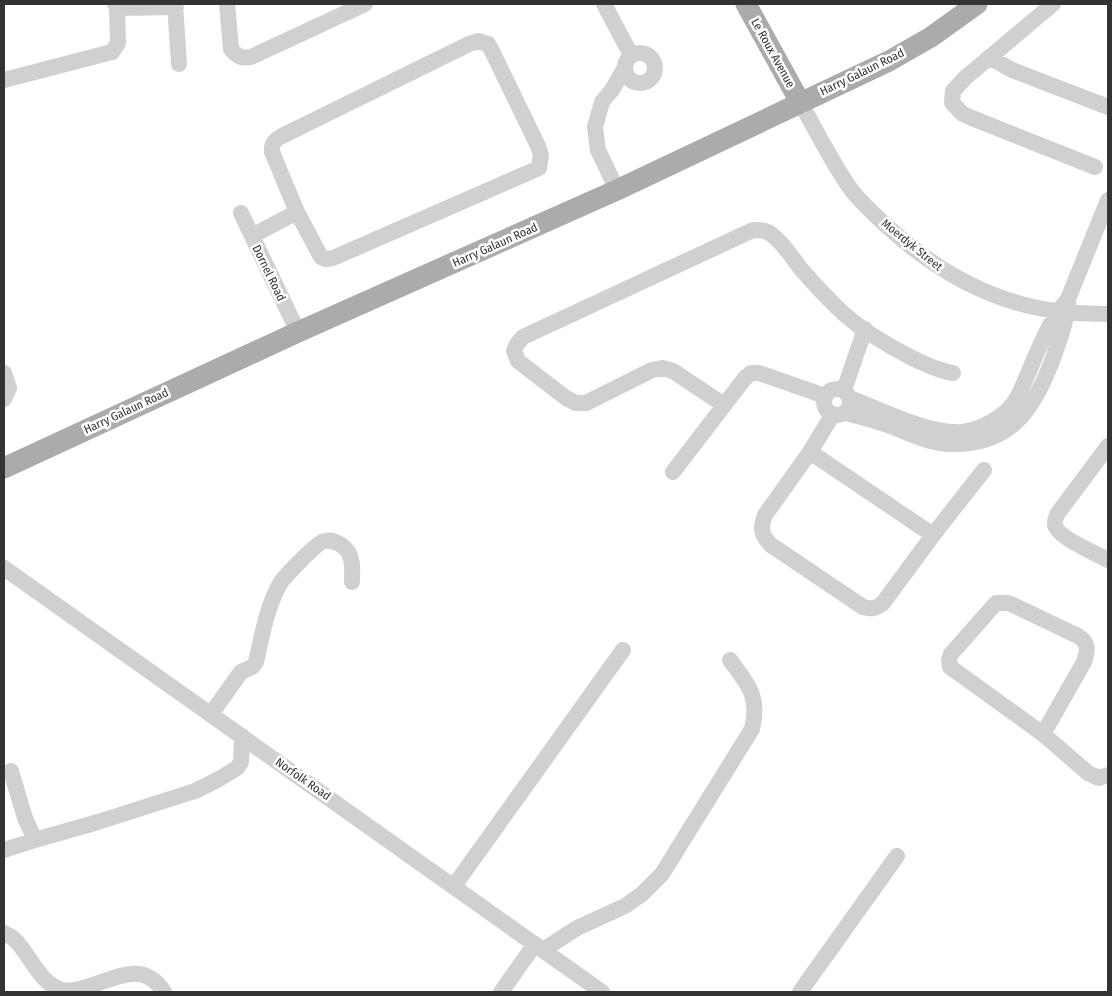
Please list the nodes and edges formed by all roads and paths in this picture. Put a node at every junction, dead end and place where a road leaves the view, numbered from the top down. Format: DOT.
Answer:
graph roads {
  1 [pos="227,4"];
  2 [pos="365,4"];
  3 [pos="604,4"];
  4 [pos="746,4"];
  5 [pos="977,4"];
  6 [pos="1053,4"];
  7 [pos="176,5"];
  8 [pos="116,6"];
  9 [pos="989,57"];
  10 [pos="179,64"];
  11 [pos="4,80"];
  12 [pos="800,102"];
  13 [pos="1108,106"];
  14 [pos="1095,166"];
  15 [pos="617,190"];
  16 [pos="1107,209"];
  17 [pos="297,212"];
  18 [pos="241,213"];
  19 [pos="252,236"];
  20 [pos="1033,306"];
  21 [pos="1064,307"];
  22 [pos="1108,314"];
  23 [pos="865,329"];
  24 [pos="298,332"];
  25 [pos="1046,334"];
  26 [pos="1031,366"];
  27 [pos="4,373"];
  28 [pos="953,373"];
  29 [pos="1047,373"];
  30 [pos="4,398"];
  31 [pos="843,404"];
  32 [pos="724,405"];
  33 [pos="810,452"];
  34 [pos="1105,456"];
  35 [pos="4,468"];
  36 [pos="984,470"];
  37 [pos="673,472"];
  38 [pos="933,535"];
  39 [pos="1108,560"];
  40 [pos="4,568"];
  41 [pos="352,582"];
  42 [pos="623,650"];
  43 [pos="730,660"];
  44 [pos="211,714"];
  45 [pos="1043,734"];
  46 [pos="242,736"];
  47 [pos="11,771"];
  48 [pos="1108,775"];
  49 [pos="35,840"];
  50 [pos="4,850"];
  51 [pos="897,856"];
  52 [pos="454,886"];
  53 [pos="4,933"];
  54 [pos="539,947"];
  55 [pos="164,992"];
  56 [pos="501,992"];
  57 [pos="602,992"];
  58 [pos="800,992"];
  1 -- 2 [label="street"];
  3 -- 15 [label="street"];
  4 -- 12 [label="main road, Le Roux Avenue"];
  5 -- 12 [label="main road, Harry Galaun Road"];
  6 -- 9 [label="street"];
  7 -- 8 [label="street"];
  7 -- 10 [label="street"];
  8 -- 11 [label="street"];
  9 -- 13 [label="street"];
  9 -- 14 [label="street"];
  12 -- 15 [label="main road, Harry Galaun Road"];
  12 -- 20 [label="street, Moerdyk Street"];
  15 -- 24 [label="main road, Harry Galaun Road"];
  16 -- 21 [label="street"];
  17 -- 17 [label="street"];
  17 -- 19 [label="street"];
  18 -- 19 [label="street, Dornel Road"];
  19 -- 24 [label="street, Dornel Road"];
  20 -- 21 [label="street, Moerdyk Street"];
  20 -- 25 [label="street"];
  21 -- 22 [label="street, Moerdyk Street"];
  21 -- 25 [label="street"];
  21 -- 29 [label="street"];
  23 -- 28 [label="street"];
  23 -- 31 [label="street"];
  23 -- 32 [label="street"];
  24 -- 35 [label="main road, Harry Galaun Road"];
  25 -- 26 [label="street"];
  26 -- 29 [label="street"];
  26 -- 31 [label="street"];
  27 -- 30 [label="street"];
  29 -- 31 [label="street"];
  31 -- 32 [label="street"];
  31 -- 33 [label="street"];
  32 -- 37 [label="street"];
  33 -- 38 [label="street"];
  33 -- 38 [label="street"];
  34 -- 39 [label="street"];
  36 -- 38 [label="street"];
  40 -- 44 [label="street, Norfolk Road"];
  41 -- 44 [label="street"];
  42 -- 52 [label="street"];
  43 -- 54 [label="street"];
  44 -- 46 [label="street, Norfolk Road"];
  45 -- 45 [label="street"];
  45 -- 48 [label="street"];
  46 -- 49 [label="street"];
  46 -- 52 [label="street, Norfolk Road"];
  47 -- 49 [label="street"];
  49 -- 50 [label="street"];
  51 -- 58 [label="street"];
  52 -- 54 [label="street, Norfolk Road"];
  53 -- 55 [label="street"];
  54 -- 56 [label="street"];
  54 -- 57 [label="street, Norfolk Road"];
}
